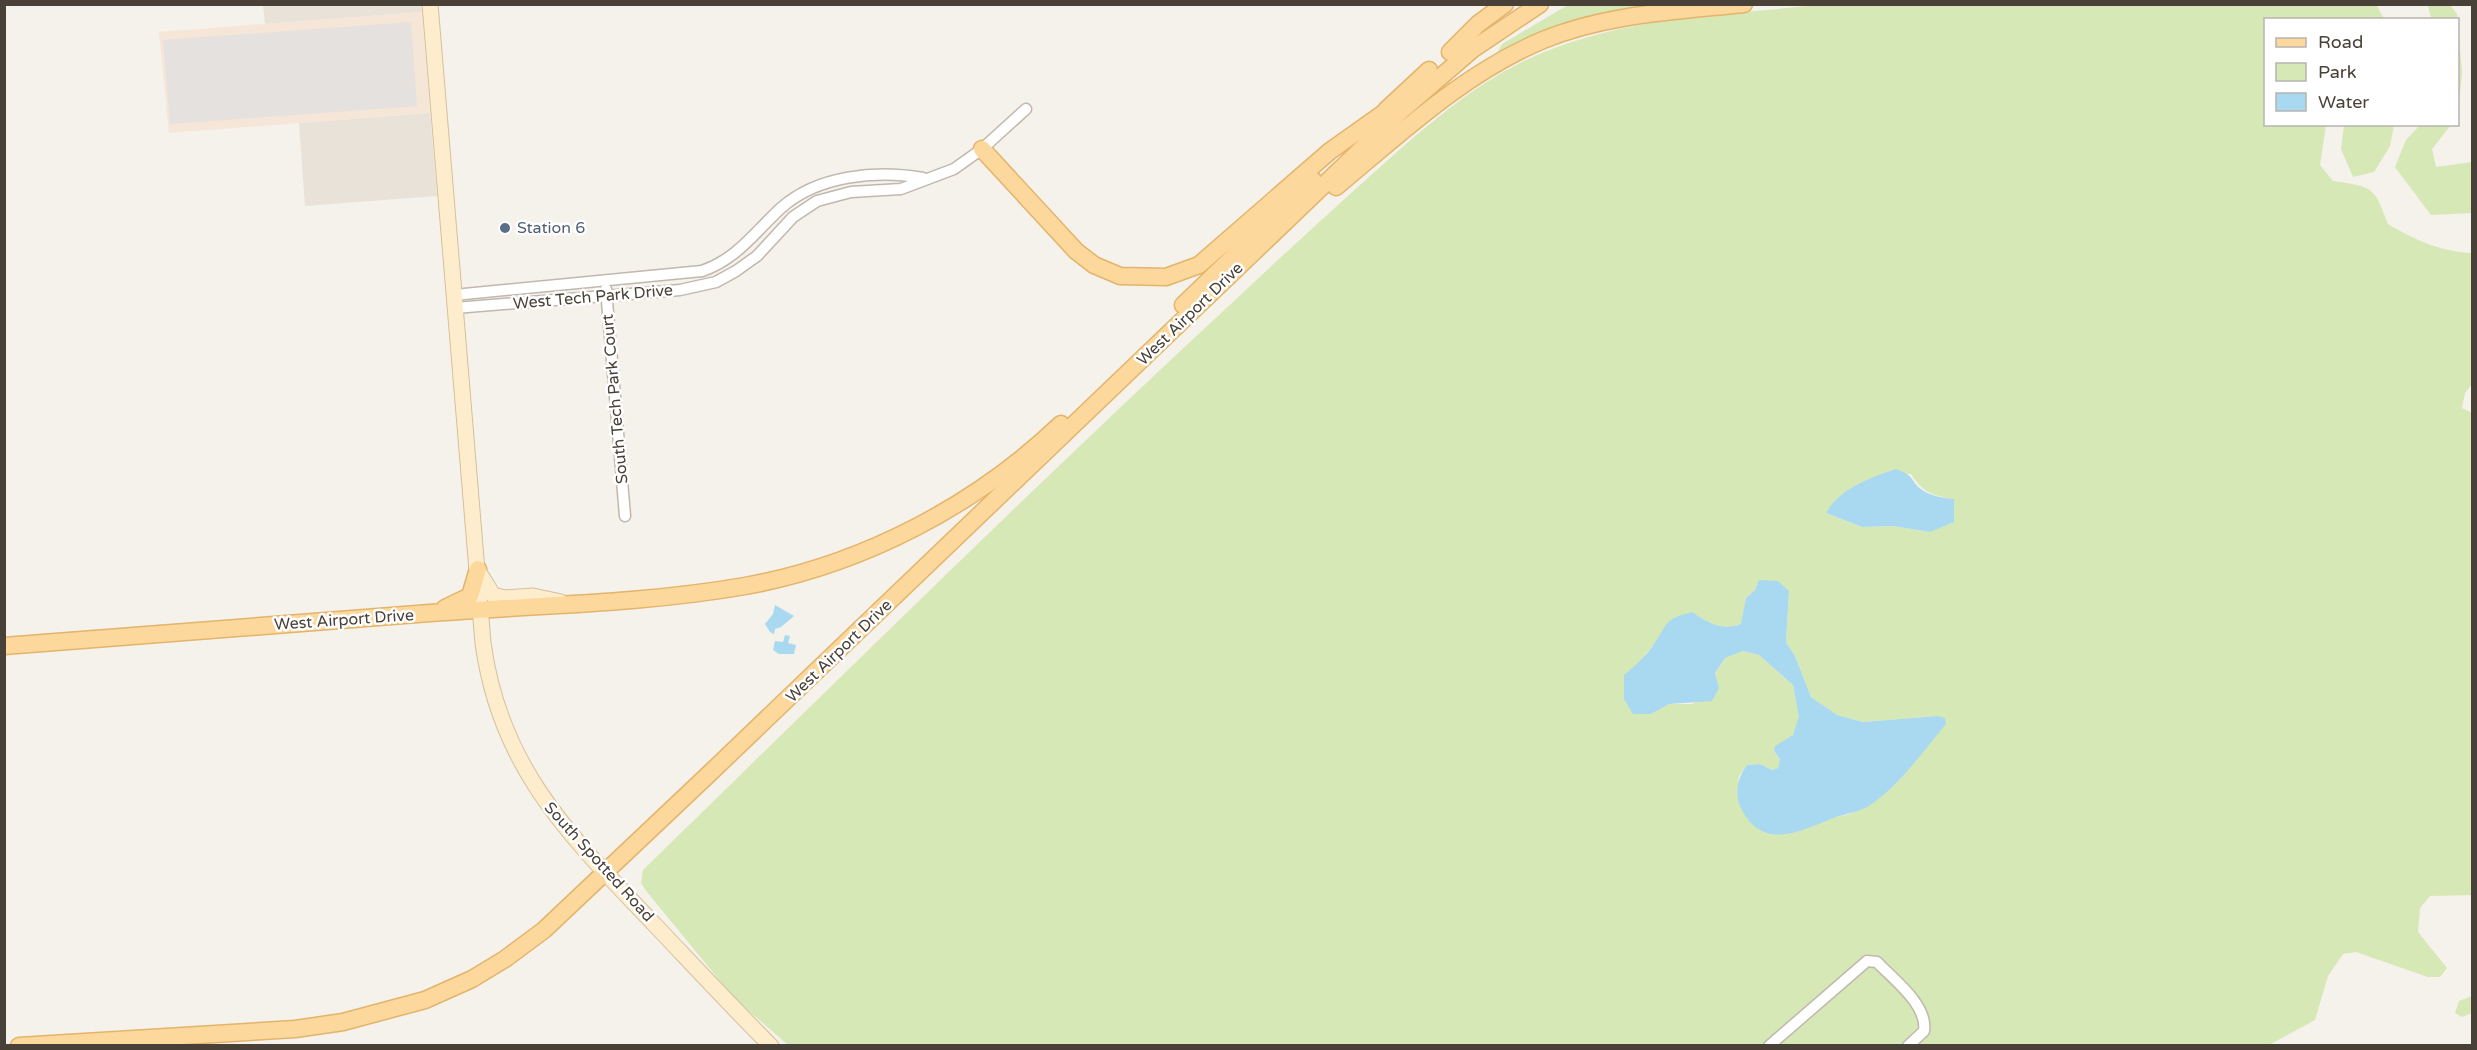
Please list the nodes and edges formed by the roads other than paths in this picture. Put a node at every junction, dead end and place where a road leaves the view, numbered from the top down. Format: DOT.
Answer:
graph roads {
  1 [pos="430,4"];
  2 [pos="1505,4"];
  3 [pos="1518,4"];
  4 [pos="1540,4"];
  5 [pos="1744,4"];
  6 [pos="1450,52"];
  7 [pos="1026,109"];
  8 [pos="1384,112"];
  9 [pos="982,150"];
  10 [pos="923,178"];
  11 [pos="812,188"];
  12 [pos="817,201"];
  13 [pos="1254,253"];
  14 [pos="722,263"];
  15 [pos="728,276"];
  16 [pos="605,282"];
  17 [pos="606,295"];
  18 [pos="455,301"];
  19 [pos="625,516"];
  20 [pos="478,569"];
  21 [pos="567,603"];
  22 [pos="481,609"];
  23 [pos="430,613"];
  24 [pos="4,646"];
  25 [pos="604,871"];
  26 [pos="19,1046"];
  27 [pos="771,1046"];
  28 [pos="1769,1046"];
  29 [pos="1908,1046"];
  1 -- 18 [label="main road, South Spotted Road"];
  2 -- 6 [label="main road"];
  3 -- 6 [label="main road, West Airport Drive"];
  4 -- 13 [label="main road, West Airport Drive"];
  5 -- 13 [label="main road"];
  6 -- 8 [label="main road, West Airport Drive"];
  7 -- 9 [label="street, West Tech Park Drive"];
  8 -- 9 [label="main road"];
  8 -- 21 [label="main road, West Airport Drive"];
  9 -- 10 [label="street, West Tech Park Drive"];
  10 -- 11 [label="street, West Tech Park Drive"];
  10 -- 12 [label="street, West Tech Park Drive"];
  11 -- 12 [label="street"];
  11 -- 14 [label="street, West Tech Park Drive"];
  12 -- 15 [label="street, West Tech Park Drive"];
  13 -- 25 [label="main road, West Airport Drive"];
  14 -- 15 [label="street"];
  14 -- 16 [label="street, West Tech Park Drive"];
  15 -- 17 [label="street, West Tech Park Drive"];
  16 -- 17 [label="street, South Tech Park Court"];
  16 -- 18 [label="street, West Tech Park Drive"];
  17 -- 18 [label="street, West Tech Park Drive"];
  17 -- 19 [label="street, South Tech Park Court"];
  18 -- 20 [label="main road, South Spotted Road"];
  20 -- 21 [label="main road"];
  20 -- 22 [label="main road, South Spotted Road"];
  20 -- 23 [label="main road"];
  21 -- 22 [label="main road, West Airport Drive"];
  22 -- 23 [label="main road, West Airport Drive"];
  22 -- 25 [label="main road, South Spotted Road"];
  23 -- 24 [label="main road, West Airport Drive"];
  25 -- 26 [label="main road, West Airport Drive"];
  25 -- 27 [label="main road, South Spotted Road"];
  28 -- 29 [label="street"];
}
